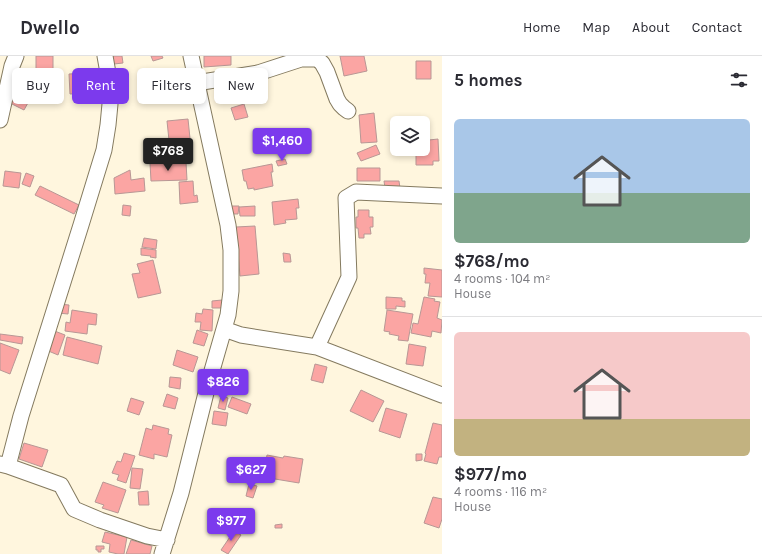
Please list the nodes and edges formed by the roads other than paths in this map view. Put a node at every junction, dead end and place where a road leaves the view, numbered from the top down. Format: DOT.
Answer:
graph roads {
  1 [pos="16,56"];
  2 [pos="105,56"];
  3 [pos="191,56"];
  4 [pos="193,68"];
  5 [pos="206,81"];
  6 [pos="201,104"];
  7 [pos="348,111"];
  8 [pos="0,120"];
  9 [pos="442,196"];
  10 [pos="224,329"];
  11 [pos="318,347"];
  12 [pos="442,395"];
  13 [pos="4,465"];
  14 [pos="164,547"];
  1 -- 8 [label="street"];
  2 -- 13 [label="street"];
  3 -- 4 [label="street"];
  5 -- 7 [label="street"];
  6 -- 10 [label="street"];
  9 -- 11 [label="street"];
  10 -- 11 [label="street"];
  10 -- 14 [label="street"];
  11 -- 12 [label="street"];
  13 -- 14 [label="street"];
}
